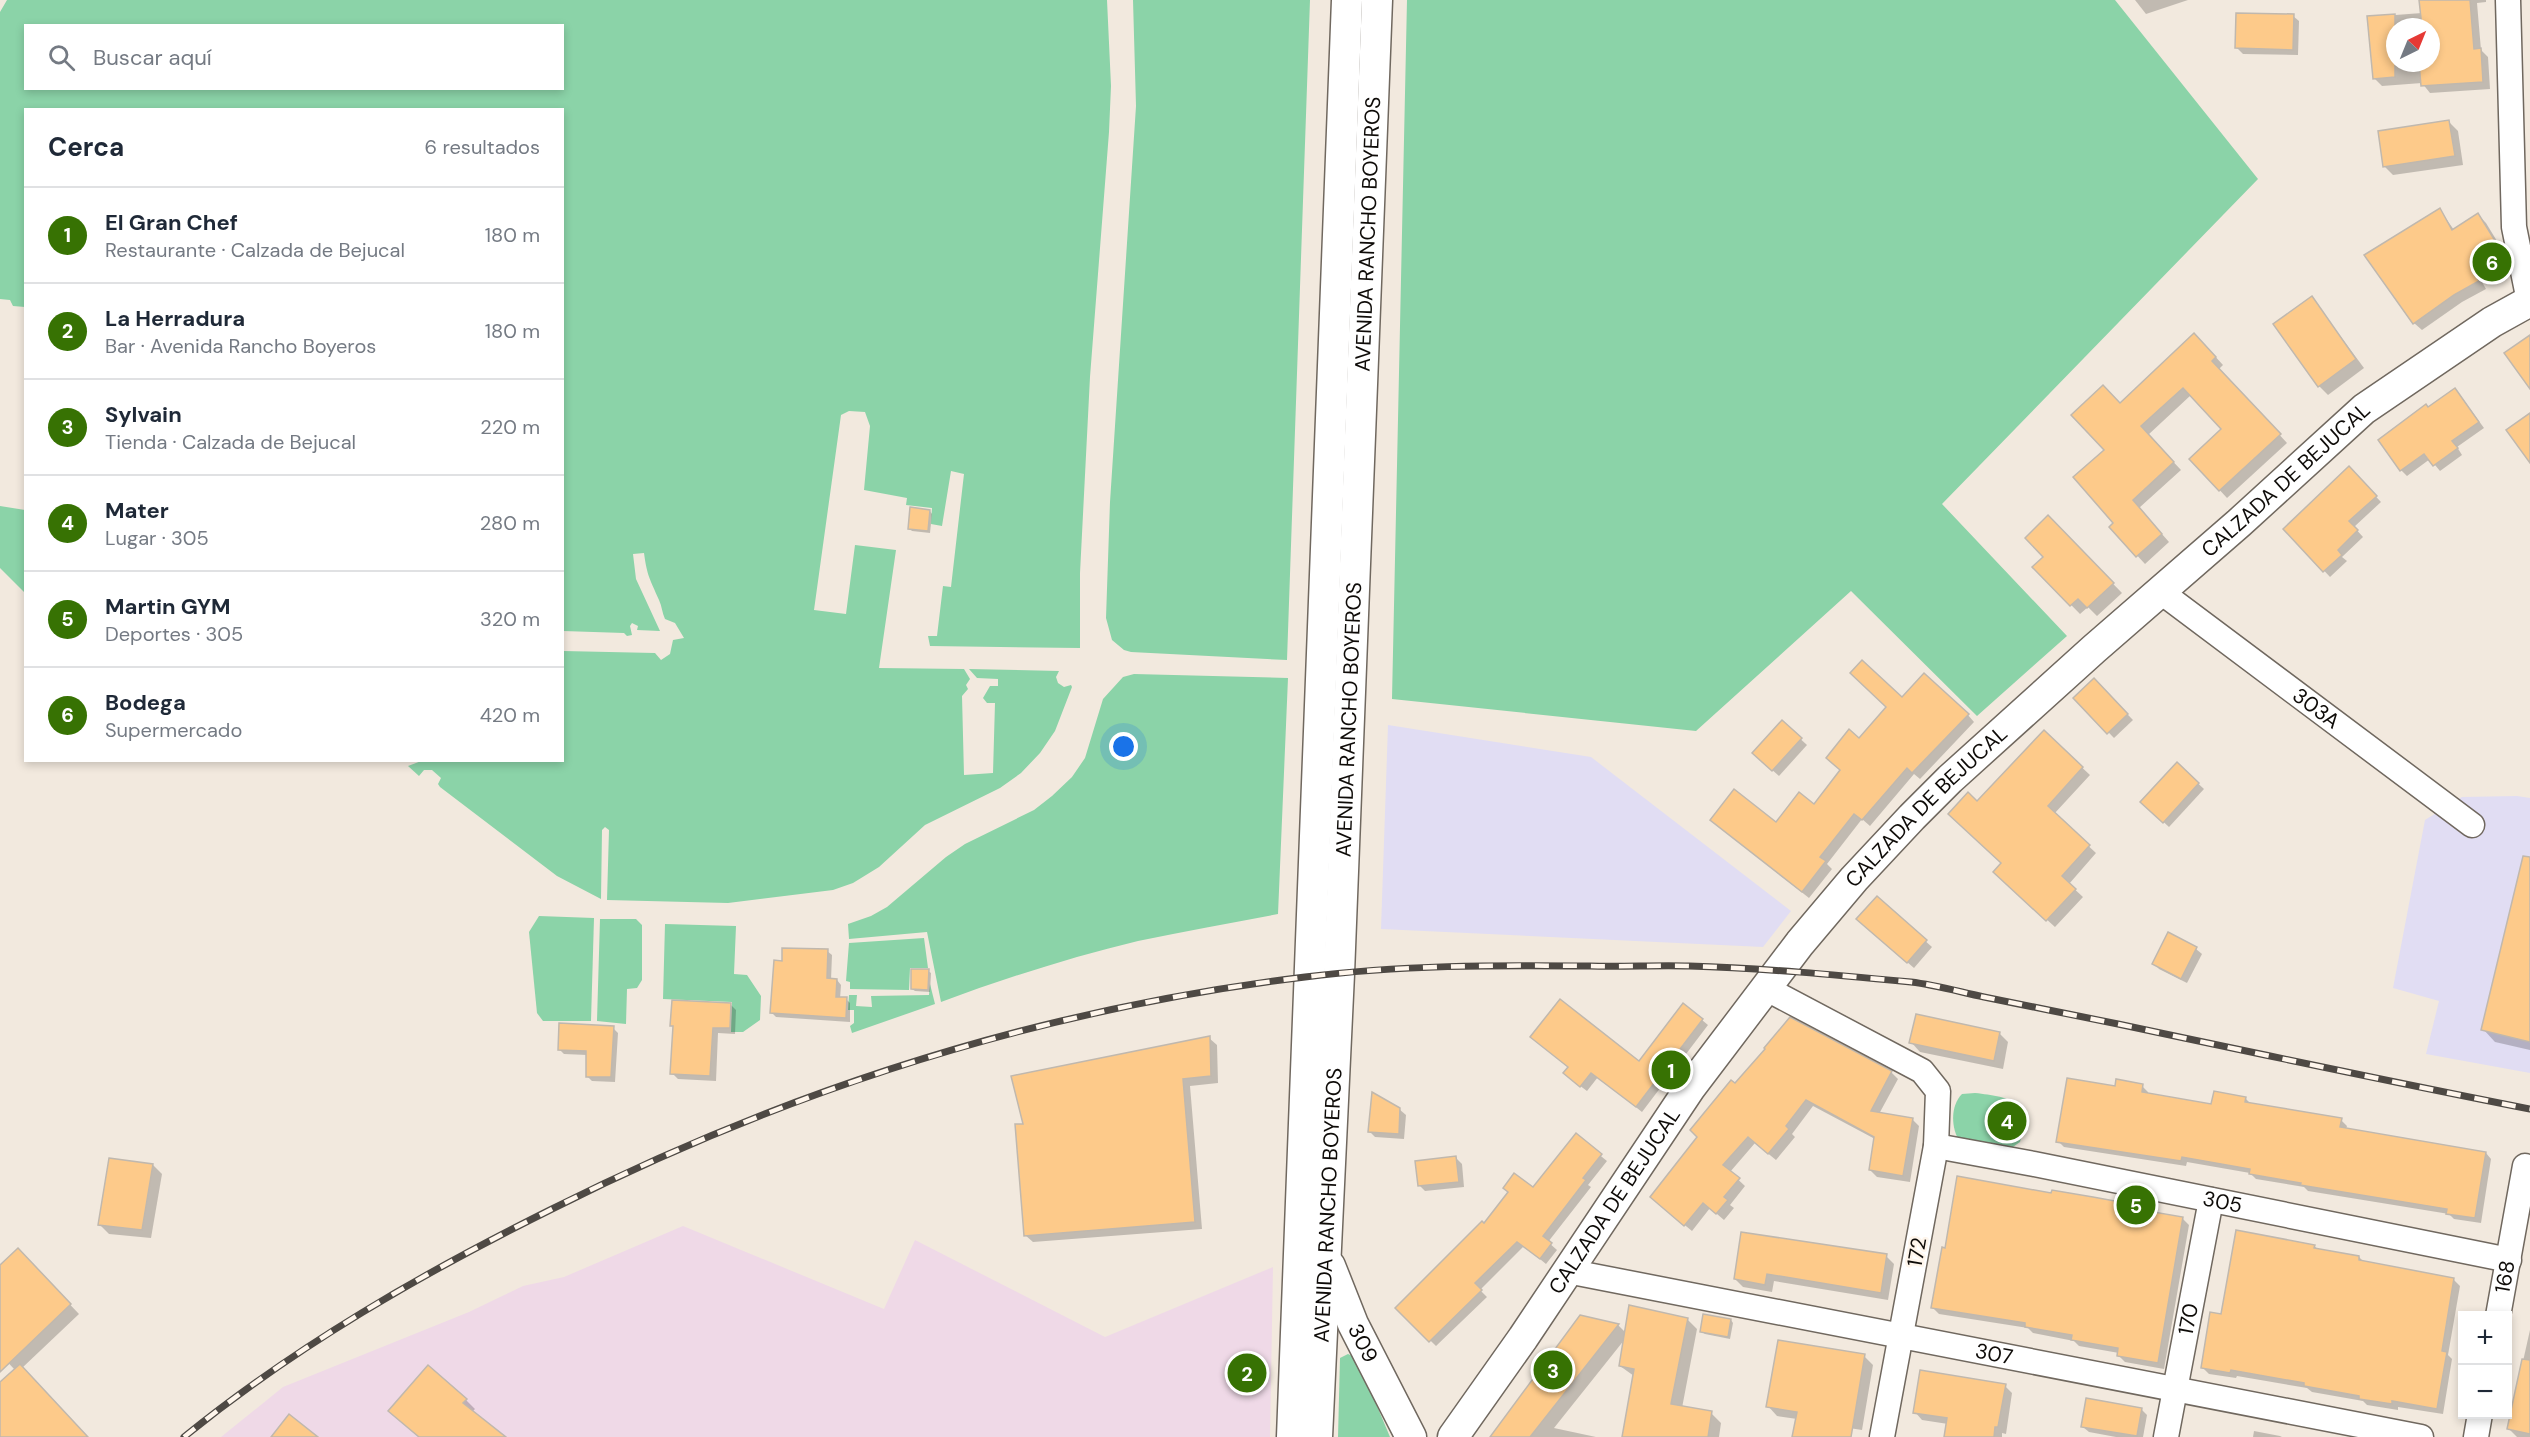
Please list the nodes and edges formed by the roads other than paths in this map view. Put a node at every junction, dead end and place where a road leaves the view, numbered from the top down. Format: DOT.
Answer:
graph roads {
  1 [pos="1347,0"];
  2 [pos="1377,0"];
  3 [pos="2508,0"];
  4 [pos="2530,301"];
  5 [pos="2161,592"];
  6 [pos="2472,825"];
  7 [pos="1767,989"];
  8 [pos="1936,1146"];
  9 [pos="2525,1166"];
  10 [pos="1301,1178"];
  11 [pos="2211,1200"];
  12 [pos="1324,1247"];
  13 [pos="2509,1260"];
  14 [pos="1567,1271"];
  15 [pos="2499,1311"];
  16 [pos="1901,1336"];
  17 [pos="2175,1389"];
  18 [pos="2479,1419"];
  19 [pos="1292,1437"];
  20 [pos="1317,1437"];
  21 [pos="1411,1437"];
  22 [pos="1453,1437"];
  23 [pos="1882,1437"];
  24 [pos="2166,1437"];
  25 [pos="2421,1437"];
  26 [pos="2476,1437"];
  1 -- 10 [label="main road, AVENIDA RANCHO BOYEROS"];
  2 -- 12 [label="main road, AVENIDA RANCHO BOYEROS"];
  3 -- 4 [label="street"];
  4 -- 5 [label="main road, CALZADA DE BEJUCAL"];
  5 -- 6 [label="street, 303A"];
  5 -- 7 [label="main road, CALZADA DE BEJUCAL"];
  7 -- 8 [label="street, 172"];
  7 -- 14 [label="main road, CALZADA DE BEJUCAL"];
  8 -- 11 [label="street, 305"];
  8 -- 16 [label="street, 172"];
  9 -- 13 [label="street, 168"];
  10 -- 12 [label="main road, 309"];
  10 -- 19 [label="main road, AVENIDA RANCHO BOYEROS"];
  11 -- 13 [label="street, 305"];
  11 -- 17 [label="street, 170"];
  12 -- 20 [label="main road, AVENIDA RANCHO BOYEROS"];
  12 -- 21 [label="main road, 309"];
  13 -- 15 [label="street, 168"];
  14 -- 16 [label="street, 307"];
  14 -- 22 [label="main road, CALZADA DE BEJUCAL"];
  16 -- 17 [label="street, 307"];
  16 -- 23 [label="street, 172"];
  17 -- 24 [label="street, 170"];
  17 -- 25 [label="street, 307"];
  18 -- 26 [label="street"];
}
